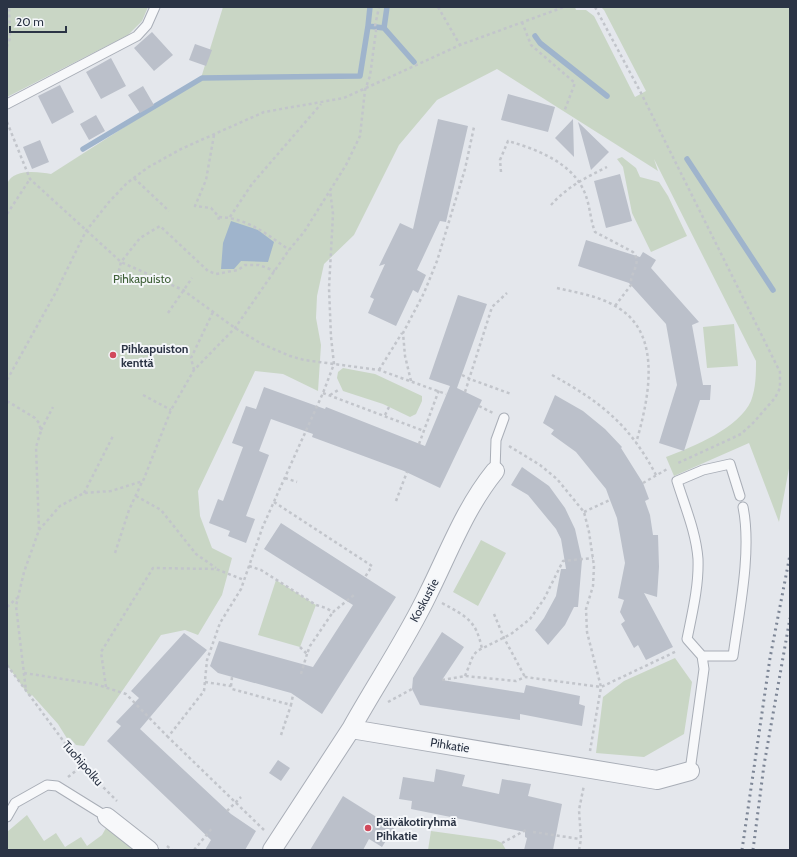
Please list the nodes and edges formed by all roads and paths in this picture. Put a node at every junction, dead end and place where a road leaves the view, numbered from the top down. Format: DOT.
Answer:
graph roads {
  1 [pos="8,7"];
  2 [pos="155,7"];
  3 [pos="379,7"];
  4 [pos="438,7"];
  5 [pos="564,7"];
  6 [pos="595,7"];
  7 [pos="522,22"];
  8 [pos="460,45"];
  9 [pos="7,47"];
  10 [pos="365,90"];
  11 [pos="321,103"];
  12 [pos="7,104"];
  13 [pos="564,112"];
  14 [pos="7,122"];
  15 [pos="474,127"];
  16 [pos="214,135"];
  17 [pos="607,167"];
  18 [pos="501,172"];
  19 [pos="134,178"];
  20 [pos="30,179"];
  21 [pos="578,182"];
  22 [pos="330,190"];
  23 [pos="551,206"];
  24 [pos="169,211"];
  25 [pos="7,214"];
  26 [pos="219,217"];
  27 [pos="230,218"];
  28 [pos="218,222"];
  29 [pos="86,231"];
  30 [pos="289,250"];
  31 [pos="121,262"];
  32 [pos="275,271"];
  33 [pos="192,278"];
  34 [pos="116,283"];
  35 [pos="557,288"];
  36 [pos="183,290"];
  37 [pos="506,293"];
  38 [pos="615,306"];
  39 [pos="212,312"];
  40 [pos="168,313"];
  41 [pos="235,328"];
  42 [pos="402,333"];
  43 [pos="334,364"];
  44 [pos="194,370"];
  45 [pos="379,370"];
  46 [pos="462,375"];
  47 [pos="552,375"];
  48 [pos="470,379"];
  49 [pos="7,380"];
  50 [pos="412,381"];
  51 [pos="340,389"];
  52 [pos="438,390"];
  53 [pos="465,392"];
  54 [pos="323,393"];
  55 [pos="446,394"];
  56 [pos="511,394"];
  57 [pos="143,395"];
  58 [pos="330,396"];
  59 [pos="7,401"];
  60 [pos="53,407"];
  61 [pos="389,407"];
  62 [pos="171,410"];
  63 [pos="385,415"];
  64 [pos="504,418"];
  65 [pos="41,431"];
  66 [pos="424,431"];
  67 [pos="113,436"];
  68 [pos="636,443"];
  69 [pos="419,444"];
  70 [pos="515,450"];
  71 [pos="676,465"];
  72 [pos="670,467"];
  73 [pos="495,471"];
  74 [pos="407,472"];
  75 [pos="656,475"];
  76 [pos="285,478"];
  77 [pos="143,481"];
  78 [pos="297,482"];
  79 [pos="643,483"];
  80 [pos="84,493"];
  81 [pos="136,496"];
  82 [pos="740,496"];
  83 [pos="610,500"];
  84 [pos="396,501"];
  85 [pos="274,502"];
  86 [pos="742,507"];
  87 [pos="584,512"];
  88 [pos="39,530"];
  89 [pos="115,553"];
  90 [pos="593,558"];
  91 [pos="249,566"];
  92 [pos="216,569"];
  93 [pos="365,577"];
  94 [pos="244,580"];
  95 [pos="354,595"];
  96 [pos="428,595"];
  97 [pos="18,598"];
  98 [pos="7,607"];
  99 [pos="333,612"];
  100 [pos="494,614"];
  101 [pos="504,638"];
  102 [pos="300,646"];
  103 [pos="482,649"];
  104 [pos="677,651"];
  105 [pos="307,654"];
  106 [pos="702,656"];
  107 [pos="7,665"];
  108 [pos="24,673"];
  109 [pos="301,674"];
  110 [pos="465,676"];
  111 [pos="232,677"];
  112 [pos="525,677"];
  113 [pos="442,680"];
  114 [pos="205,682"];
  115 [pos="231,686"];
  116 [pos="106,687"];
  117 [pos="601,687"];
  118 [pos="412,689"];
  119 [pos="26,692"];
  120 [pos="293,695"];
  121 [pos="291,705"];
  122 [pos="382,705"];
  123 [pos="351,729"];
  124 [pos="281,736"];
  125 [pos="168,737"];
  126 [pos="82,766"];
  127 [pos="587,767"];
  128 [pos="690,771"];
  129 [pos="66,778"];
  130 [pos="241,797"];
  131 [pos="120,803"];
  132 [pos="235,803"];
  133 [pos="227,811"];
  134 [pos="7,817"];
  135 [pos="106,817"];
  136 [pos="213,827"];
  137 [pos="526,830"];
  138 [pos="265,831"];
  139 [pos="533,832"];
  140 [pos="580,839"];
  141 [pos="502,843"];
  142 [pos="158,847"];
  143 [pos="172,850"];
  144 [pos="194,850"];
  145 [pos="272,850"];
  146 [pos="579,850"];
  1 -- 9 [label="path"];
  2 -- 12 [label="lane"];
  3 -- 10 [label="path"];
  4 -- 8 [label="path"];
  5 -- 7 [label="path"];
  6 -- 71 [label="path"];
  7 -- 8 [label="path"];
  7 -- 13 [label="path"];
  8 -- 10 [label="path"];
  10 -- 11 [label="path"];
  10 -- 22 [label="path"];
  11 -- 16 [label="path"];
  11 -- 27 [label="path"];
  14 -- 20 [label="path"];
  15 -- 42 [label="path"];
  16 -- 19 [label="path"];
  16 -- 26 [label="path"];
  17 -- 21 [label="path"];
  18 -- 21 [label="path"];
  19 -- 24 [label="path"];
  19 -- 29 [label="path"];
  20 -- 25 [label="path"];
  20 -- 29 [label="path"];
  21 -- 23 [label="path"];
  21 -- 38 [label="path"];
  22 -- 30 [label="path"];
  22 -- 43 [label="path"];
  26 -- 27 [label="path"];
  26 -- 28 [label="path"];
  27 -- 30 [label="path"];
  29 -- 31 [label="path"];
  29 -- 49 [label="path"];
  30 -- 32 [label="path"];
  31 -- 32 [label="path"];
  31 -- 34 [label="path"];
  31 -- 36 [label="path"];
  32 -- 41 [label="path"];
  33 -- 36 [label="path"];
  35 -- 38 [label="path"];
  36 -- 39 [label="path"];
  36 -- 40 [label="path"];
  37 -- 48 [label="path"];
  38 -- 68 [label="path"];
  39 -- 41 [label="path"];
  39 -- 44 [label="path"];
  41 -- 43 [label="path"];
  41 -- 44 [label="path"];
  42 -- 45 [label="path"];
  42 -- 50 [label="path"];
  43 -- 45 [label="path"];
  43 -- 54 [label="path"];
  44 -- 62 [label="path"];
  45 -- 50 [label="path"];
  46 -- 48 [label="path"];
  47 -- 68 [label="path"];
  48 -- 53 [label="path"];
  48 -- 56 [label="path"];
  50 -- 52 [label="path"];
  51 -- 58 [label="path"];
  52 -- 55 [label="path"];
  52 -- 66 [label="path"];
  54 -- 58 [label="path"];
  54 -- 76 [label="path"];
  57 -- 62 [label="path"];
  58 -- 63 [label="path"];
  59 -- 65 [label="path"];
  60 -- 65 [label="path"];
  61 -- 63 [label="path"];
  62 -- 77 [label="path"];
  63 -- 66 [label="path"];
  64 -- 73 [label="lane"];
  65 -- 88 [label="path"];
  66 -- 69 [label="path"];
  67 -- 80 [label="path"];
  68 -- 75 [label="path"];
  70 -- 87 [label="path"];
  72 -- 75 [label="path"];
  73 -- 96 [label="street, Koskustie"];
  74 -- 84 [label="path"];
  75 -- 79 [label="path"];
  76 -- 78 [label="path"];
  76 -- 85 [label="path"];
  77 -- 80 [label="path"];
  77 -- 81 [label="path"];
  80 -- 88 [label="path"];
  81 -- 89 [label="path"];
  81 -- 92 [label="path"];
  82 -- 106 [label="lane"];
  83 -- 87 [label="path"];
  85 -- 91 [label="path"];
  85 -- 93 [label="path"];
  86 -- 106 [label="lane"];
  87 -- 90 [label="path"];
  88 -- 97 [label="path"];
  90 -- 101 [label="path"];
  90 -- 117 [label="path"];
  91 -- 94 [label="path"];
  91 -- 99 [label="path"];
  92 -- 94 [label="path"];
  92 -- 116 [label="path"];
  94 -- 114 [label="path"];
  95 -- 99 [label="path"];
  96 -- 103 [label="path"];
  96 -- 123 [label="street, Koskustie"];
  97 -- 98 [label="path"];
  97 -- 108 [label="path"];
  99 -- 105 [label="path"];
  100 -- 101 [label="path"];
  101 -- 103 [label="path"];
  101 -- 112 [label="path"];
  102 -- 105 [label="path"];
  103 -- 110 [label="path"];
  104 -- 117 [label="path"];
  105 -- 109 [label="path"];
  106 -- 128 [label="lane"];
  107 -- 119 [label="path, Tuohipolku"];
  108 -- 116 [label="path"];
  108 -- 119 [label="path"];
  110 -- 112 [label="path"];
  110 -- 113 [label="path"];
  111 -- 115 [label="path"];
  112 -- 117 [label="path"];
  114 -- 115 [label="path"];
  114 -- 125 [label="path"];
  115 -- 121 [label="path"];
  116 -- 125 [label="path"];
  117 -- 127 [label="path"];
  118 -- 122 [label="path"];
  119 -- 126 [label="path, Tuohipolku"];
  120 -- 121 [label="path"];
  121 -- 124 [label="path"];
  123 -- 127 [label="street, Pihkatie"];
  123 -- 145 [label="street"];
  125 -- 132 [label="path"];
  126 -- 129 [label="path"];
  126 -- 131 [label="path, Tuohipolku"];
  127 -- 128 [label="street, Pihkatie"];
  127 -- 140 [label="path"];
  130 -- 132 [label="path"];
  132 -- 133 [label="path"];
  132 -- 138 [label="path"];
  134 -- 135 [label="lane, Tuohipolku"];
  135 -- 142 [label="street, Tuohipolku"];
  136 -- 144 [label="path"];
  137 -- 141 [label="path"];
  139 -- 140 [label="path"];
  140 -- 146 [label="path"];
  142 -- 143 [label="path"];
}
